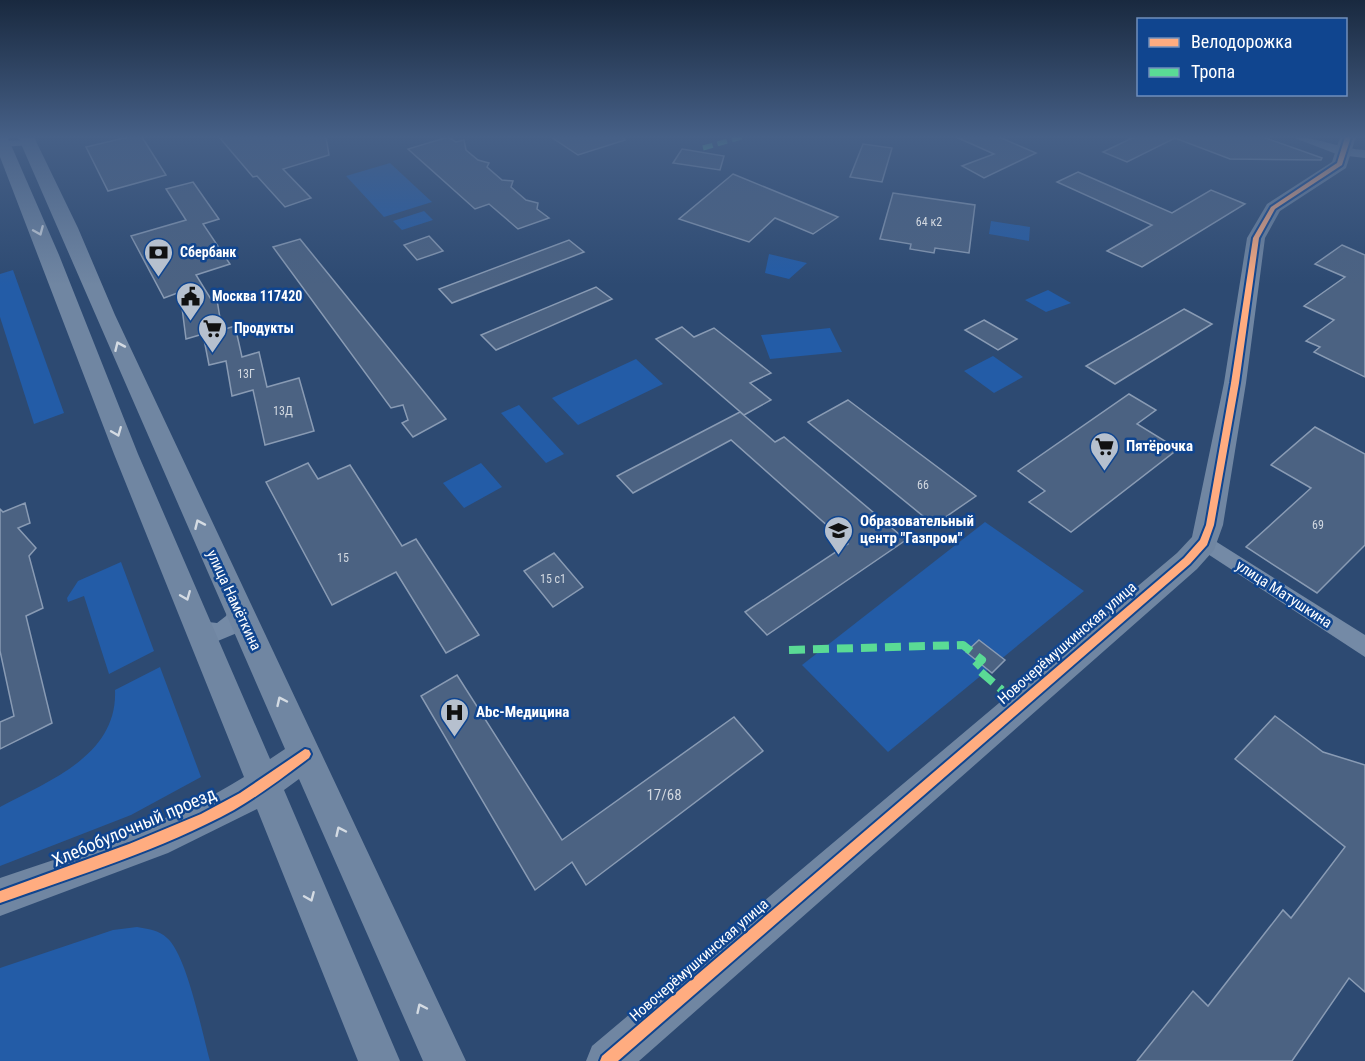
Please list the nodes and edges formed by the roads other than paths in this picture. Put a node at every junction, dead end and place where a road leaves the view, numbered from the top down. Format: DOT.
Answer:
graph roads {
  1 [pos="20,187"];
  2 [pos="49,187"];
  3 [pos="1306,187"];
  4 [pos="1204,542"];
  5 [pos="238,609"];
  6 [pos="200,630"];
  7 [pos="1365,646"];
  8 [pos="305,754"];
  9 [pos="264,784"];
  10 [pos="0,897"];
  11 [pos="379,1061"];
  12 [pos="445,1061"];
  13 [pos="607,1061"];
  1 -- 6 [label="main road, one-way"];
  5 -- 2 [label="main road, улица Намёткина, one-way"];
  3 -- 4 [label="main road, Новочерёмушкинская улица"];
  4 -- 7 [label="street, улица Матушкина"];
  4 -- 13 [label="main road, Новочерёмушкинская улица"];
  5 -- 6 [label="street"];
  8 -- 5 [label="main road, улица Намёткина, one-way"];
  6 -- 9 [label="main road"];
  8 -- 9 [label="main road, Хлебобулочный проезд"];
  12 -- 8 [label="main road, улица Намёткина, one-way"];
  9 -- 10 [label="main road, Хлебобулочный проезд"];
  9 -- 11 [label="main road, one-way"];
}
